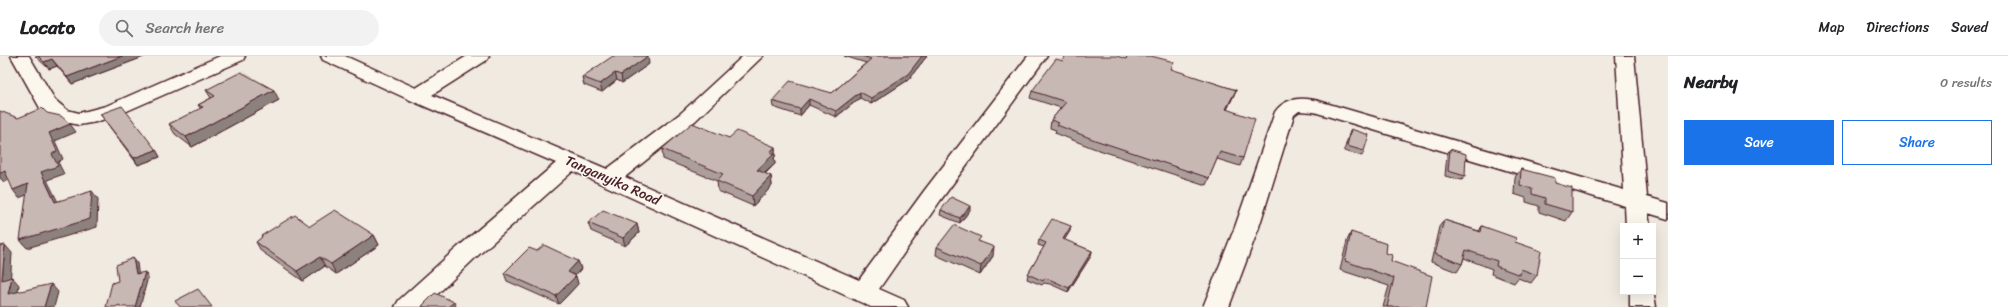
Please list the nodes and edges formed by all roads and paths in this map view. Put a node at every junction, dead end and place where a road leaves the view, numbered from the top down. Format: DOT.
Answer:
graph roads {
  1 [pos="20,56"];
  2 [pos="236,56"];
  3 [pos="330,56"];
  4 [pos="480,56"];
  5 [pos="754,56"];
  6 [pos="1038,56"];
  7 [pos="1625,56"];
  8 [pos="417,96"];
  9 [pos="571,161"];
  10 [pos="609,178"];
  11 [pos="1637,201"];
  12 [pos="1668,211"];
  13 [pos="1638,223"];
  14 [pos="863,293"];
  15 [pos="1642,295"];
  16 [pos="408,307"];
  17 [pos="895,307"];
  18 [pos="1216,307"];
  19 [pos="1643,307"];
  1 -- 2 [label="street"];
  3 -- 8 [label="street, Tanganyika Road"];
  4 -- 8 [label="street"];
  5 -- 10 [label="street"];
  6 -- 14 [label="street"];
  7 -- 11 [label="street"];
  8 -- 9 [label="street, Tanganyika Road"];
  9 -- 10 [label="street, Tanganyika Road"];
  9 -- 16 [label="street"];
  10 -- 14 [label="street, Tanganyika Road"];
  11 -- 12 [label="street"];
  11 -- 13 [label="street"];
  11 -- 18 [label="street"];
  14 -- 17 [label="street, Tanganyika Road"];
  15 -- 19 [label="street"];
}
